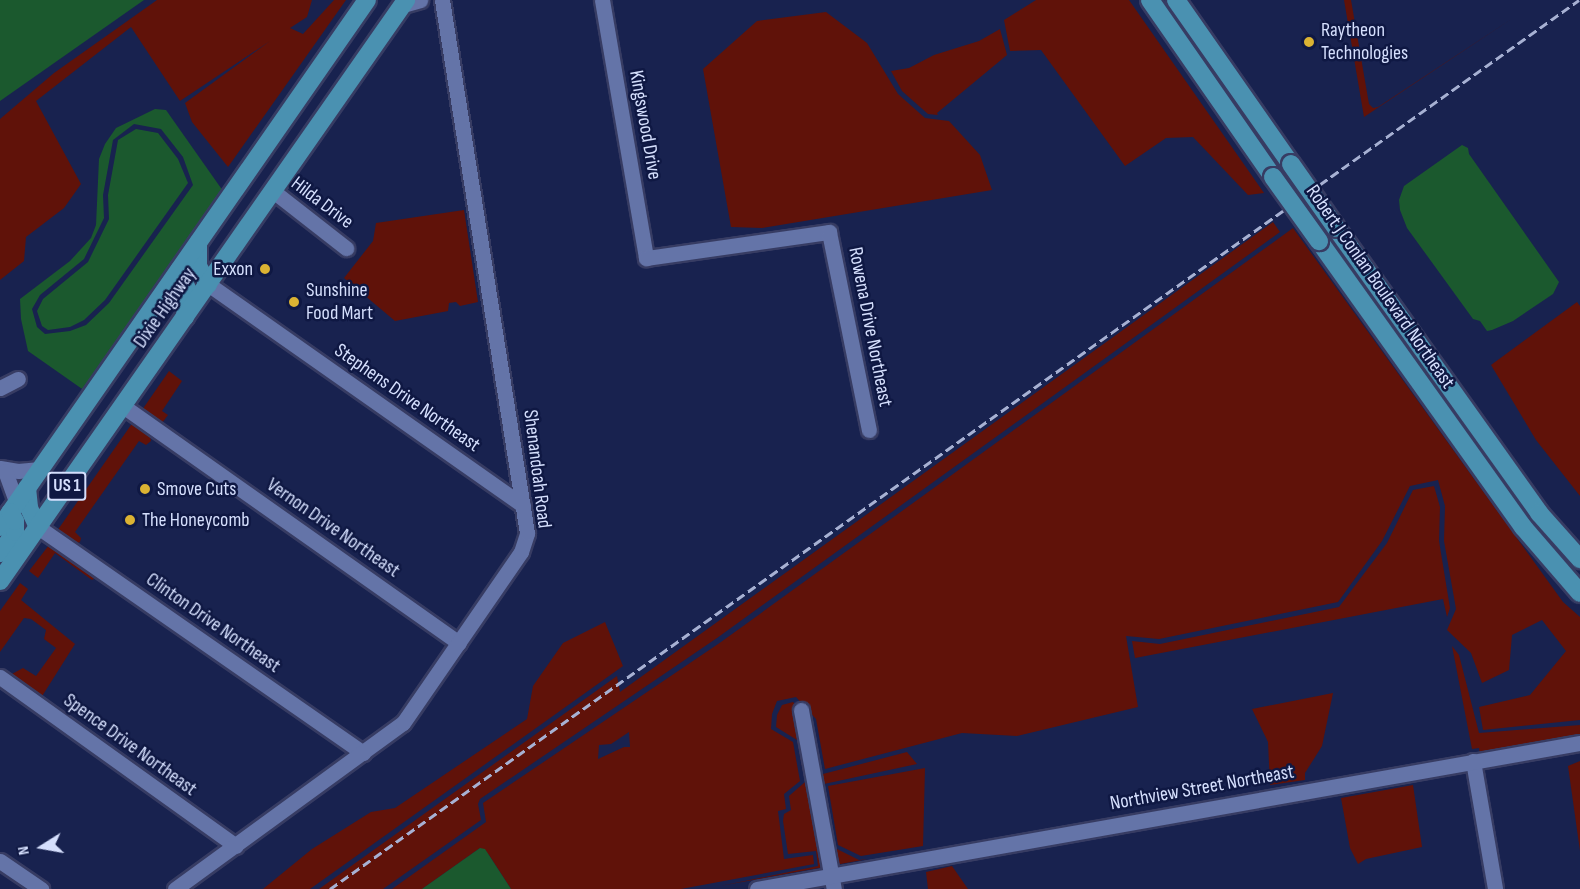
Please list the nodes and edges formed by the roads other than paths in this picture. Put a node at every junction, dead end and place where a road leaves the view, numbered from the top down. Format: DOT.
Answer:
graph roads {
  1 [pos="367,0"];
  2 [pos="429,0"];
  3 [pos="602,0"];
  4 [pos="1150,0"];
  5 [pos="1176,0"];
  6 [pos="410,2"];
  7 [pos="443,7"];
  8 [pos="273,191"];
  9 [pos="829,232"];
  10 [pos="198,243"];
  11 [pos="346,248"];
  12 [pos="179,270"];
  13 [pos="208,284"];
  14 [pos="185,317"];
  15 [pos="18,379"];
  16 [pos="0,388"];
  17 [pos="123,406"];
  18 [pos="869,430"];
  19 [pos="2,469"];
  20 [pos="40,469"];
  21 [pos="27,488"];
  22 [pos="523,505"];
  23 [pos="9,514"];
  24 [pos="38,527"];
  25 [pos="0,553"];
  26 [pos="1580,559"];
  27 [pos="0,581"];
  28 [pos="1580,593"];
  29 [pos="459,643"];
  30 [pos="0,677"];
  31 [pos="801,710"];
  32 [pos="1580,743"];
  33 [pos="363,753"];
  34 [pos="1473,761"];
  35 [pos="236,846"];
  36 [pos="0,861"];
  37 [pos="832,882"];
  38 [pos="41,889"];
  39 [pos="175,889"];
  40 [pos="758,889"];
  41 [pos="1495,889"];
  1 -- 10 [label="main road, Dixie Highway / US 1"];
  2 -- 7 [label="street, Shenandoah Road"];
  3 -- 9 [label="street, Kingswood Drive"];
  4 -- 28 [label="main road, Robert J Conlan Boulevard Northeast, bridge"];
  5 -- 26 [label="main road, Robert J Conlan Boulevard Northeast, bridge"];
  6 -- 8 [label="main road, Dixie Highway / US 1"];
  7 -- 22 [label="street, Shenandoah Road"];
  8 -- 11 [label="street, Hilda Drive"];
  8 -- 13 [label="main road, Dixie Highway / US 1"];
  9 -- 18 [label="street, Rowena Drive Northeast"];
  10 -- 12 [label="main road, Dixie Highway / US 1"];
  10 -- 13 [label="main road"];
  12 -- 14 [label="main road"];
  12 -- 20 [label="main road, Dixie Highway / US 1"];
  13 -- 14 [label="main road, Dixie Highway / US 1"];
  13 -- 22 [label="street, Stephens Drive Northeast"];
  14 -- 17 [label="main road, Dixie Highway / US 1"];
  15 -- 16 [label="street"];
  17 -- 24 [label="main road, Dixie Highway / US 1"];
  17 -- 29 [label="street, Vernon Drive Northeast"];
  19 -- 20 [label="street"];
  19 -- 23 [label="street"];
  20 -- 21 [label="main road, Dixie Highway / US 1"];
  21 -- 23 [label="main road, Dixie Highway / US 1"];
  21 -- 24 [label="main road"];
  22 -- 29 [label="street, Shenandoah Road"];
  23 -- 25 [label="main road"];
  24 -- 27 [label="main road, Dixie Highway / US 1"];
  24 -- 33 [label="street, Clinton Drive Northeast"];
  29 -- 33 [label="street, Shenandoah Road"];
  30 -- 35 [label="street, Spence Drive Northeast"];
  31 -- 37 [label="street"];
  32 -- 34 [label="street, Northview Street Northeast"];
  33 -- 35 [label="street, Shenandoah Road"];
  34 -- 37 [label="street, Northview Street Northeast"];
  34 -- 41 [label="street"];
  35 -- 39 [label="street, Shenandoah Road"];
  36 -- 38 [label="street"];
  37 -- 40 [label="street, Northview Street Northeast"];
}
